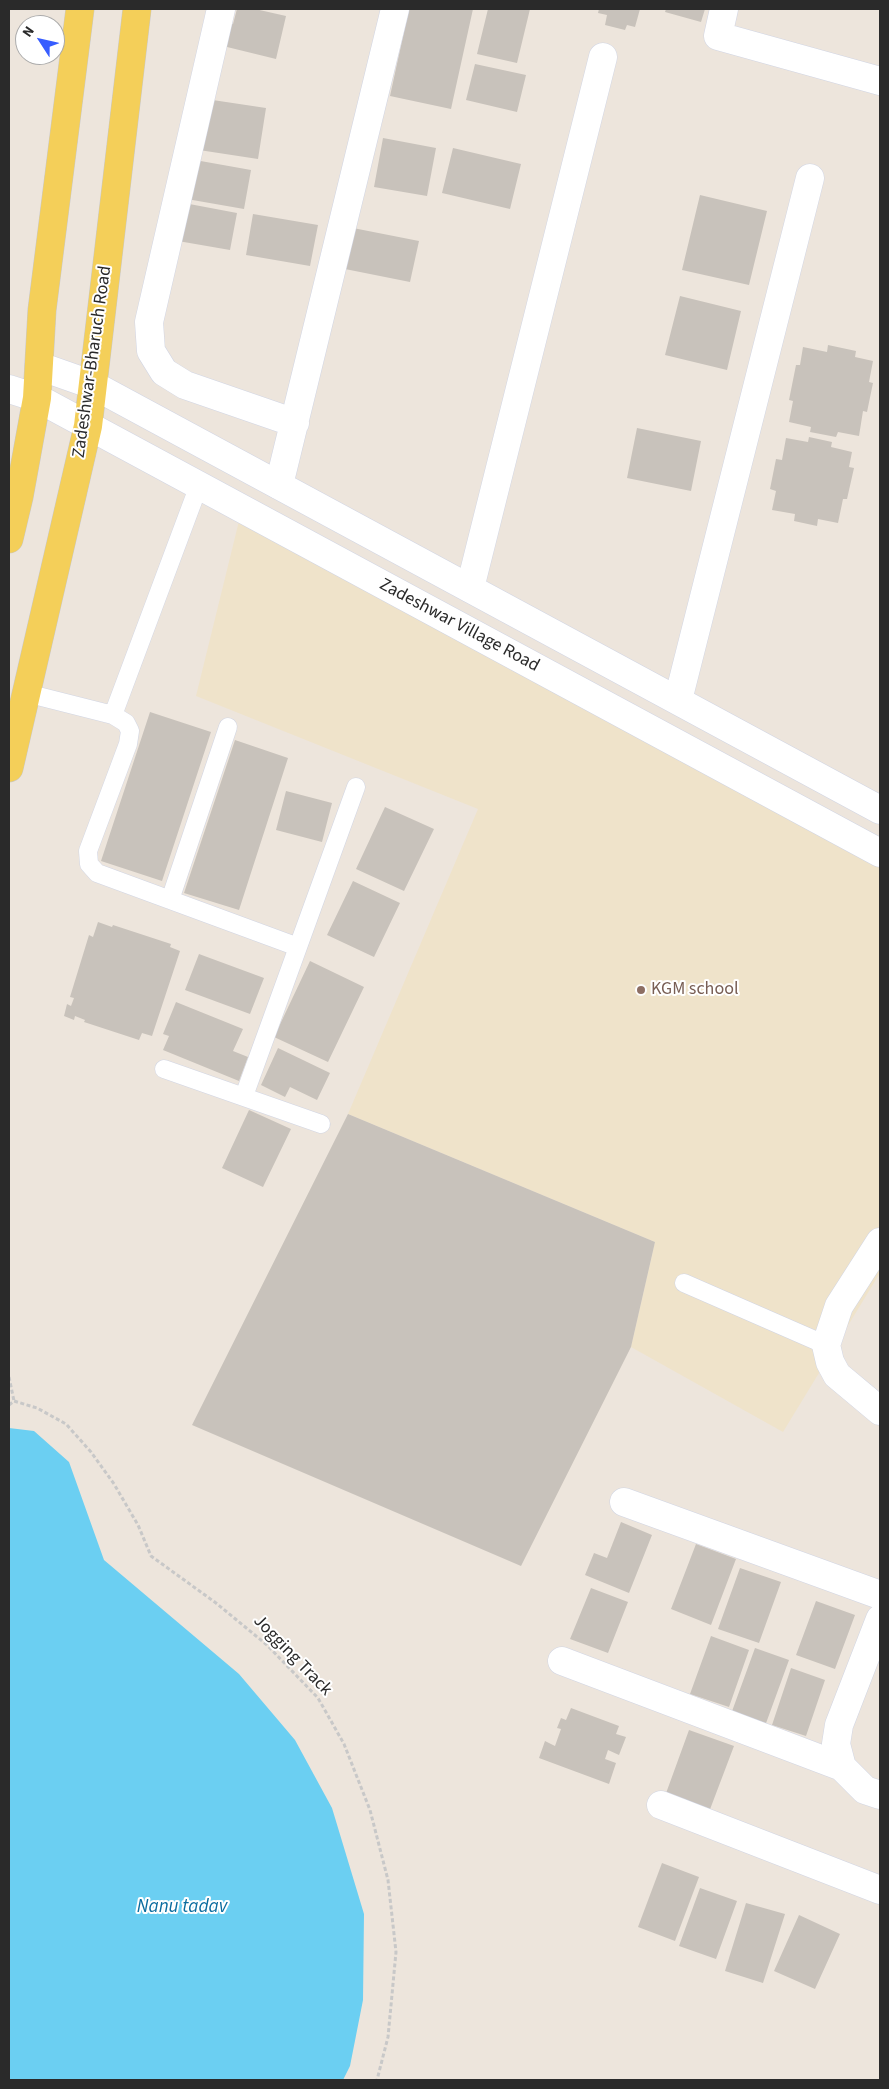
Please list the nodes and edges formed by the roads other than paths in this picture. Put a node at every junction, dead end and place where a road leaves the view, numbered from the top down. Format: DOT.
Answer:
graph roads {
  1 [pos="80,9"];
  2 [pos="137,9"];
  3 [pos="221,9"];
  4 [pos="395,9"];
  5 [pos="724,9"];
  6 [pos="603,57"];
  7 [pos="880,81"];
  8 [pos="810,178"];
  9 [pos="39,366"];
  10 [pos="93,385"];
  11 [pos="9,389"];
  12 [pos="37,398"];
  13 [pos="295,423"];
  14 [pos="88,426"];
  15 [pos="279,485"];
  16 [pos="199,486"];
  17 [pos="9,539"];
  18 [pos="470,588"];
  19 [pos="26,693"];
  20 [pos="678,700"];
  21 [pos="113,715"];
  22 [pos="228,728"];
  23 [pos="9,768"];
  24 [pos="356,787"];
  25 [pos="880,810"];
  26 [pos="880,853"];
  27 [pos="170,900"];
  28 [pos="298,947"];
  29 [pos="164,1069"];
  30 [pos="244,1096"];
  31 [pos="321,1124"];
  32 [pos="880,1242"];
  33 [pos="684,1283"];
  34 [pos="826,1345"];
  35 [pos="880,1411"];
  36 [pos="624,1502"];
  37 [pos="880,1595"];
  38 [pos="880,1619"];
  39 [pos="562,1661"];
  40 [pos="842,1767"];
  41 [pos="880,1795"];
  42 [pos="661,1805"];
  43 [pos="880,1890"];
  1 -- 9 [label="main road"];
  2 -- 10 [label="main road, Zadeshwar-Bharuch Road"];
  3 -- 13 [label="street"];
  4 -- 13 [label="street"];
  5 -- 7 [label="street"];
  6 -- 18 [label="street"];
  8 -- 20 [label="street"];
  9 -- 10 [label="street"];
  9 -- 12 [label="main road"];
  10 -- 14 [label="main road, Zadeshwar-Bharuch Road"];
  10 -- 15 [label="street"];
  11 -- 12 [label="street, Zadeshwar Village Road"];
  12 -- 14 [label="street, Zadeshwar Village Road"];
  12 -- 17 [label="main road"];
  13 -- 15 [label="street"];
  14 -- 16 [label="street, Zadeshwar Village Road"];
  14 -- 19 [label="main road, Zadeshwar-Bharuch Road"];
  15 -- 18 [label="street"];
  16 -- 21 [label="lane"];
  16 -- 26 [label="street, Zadeshwar Village Road"];
  18 -- 20 [label="street"];
  19 -- 21 [label="lane"];
  19 -- 23 [label="main road, Zadeshwar-Bharuch Road"];
  20 -- 25 [label="street"];
  21 -- 27 [label="lane"];
  22 -- 27 [label="lane"];
  24 -- 28 [label="lane"];
  27 -- 28 [label="lane"];
  28 -- 30 [label="lane"];
  29 -- 30 [label="lane"];
  30 -- 31 [label="lane"];
  32 -- 34 [label="street"];
  33 -- 34 [label="lane"];
  34 -- 35 [label="street"];
  36 -- 37 [label="street"];
  38 -- 40 [label="street"];
  39 -- 40 [label="street"];
  40 -- 41 [label="street"];
  42 -- 43 [label="street"];
}
